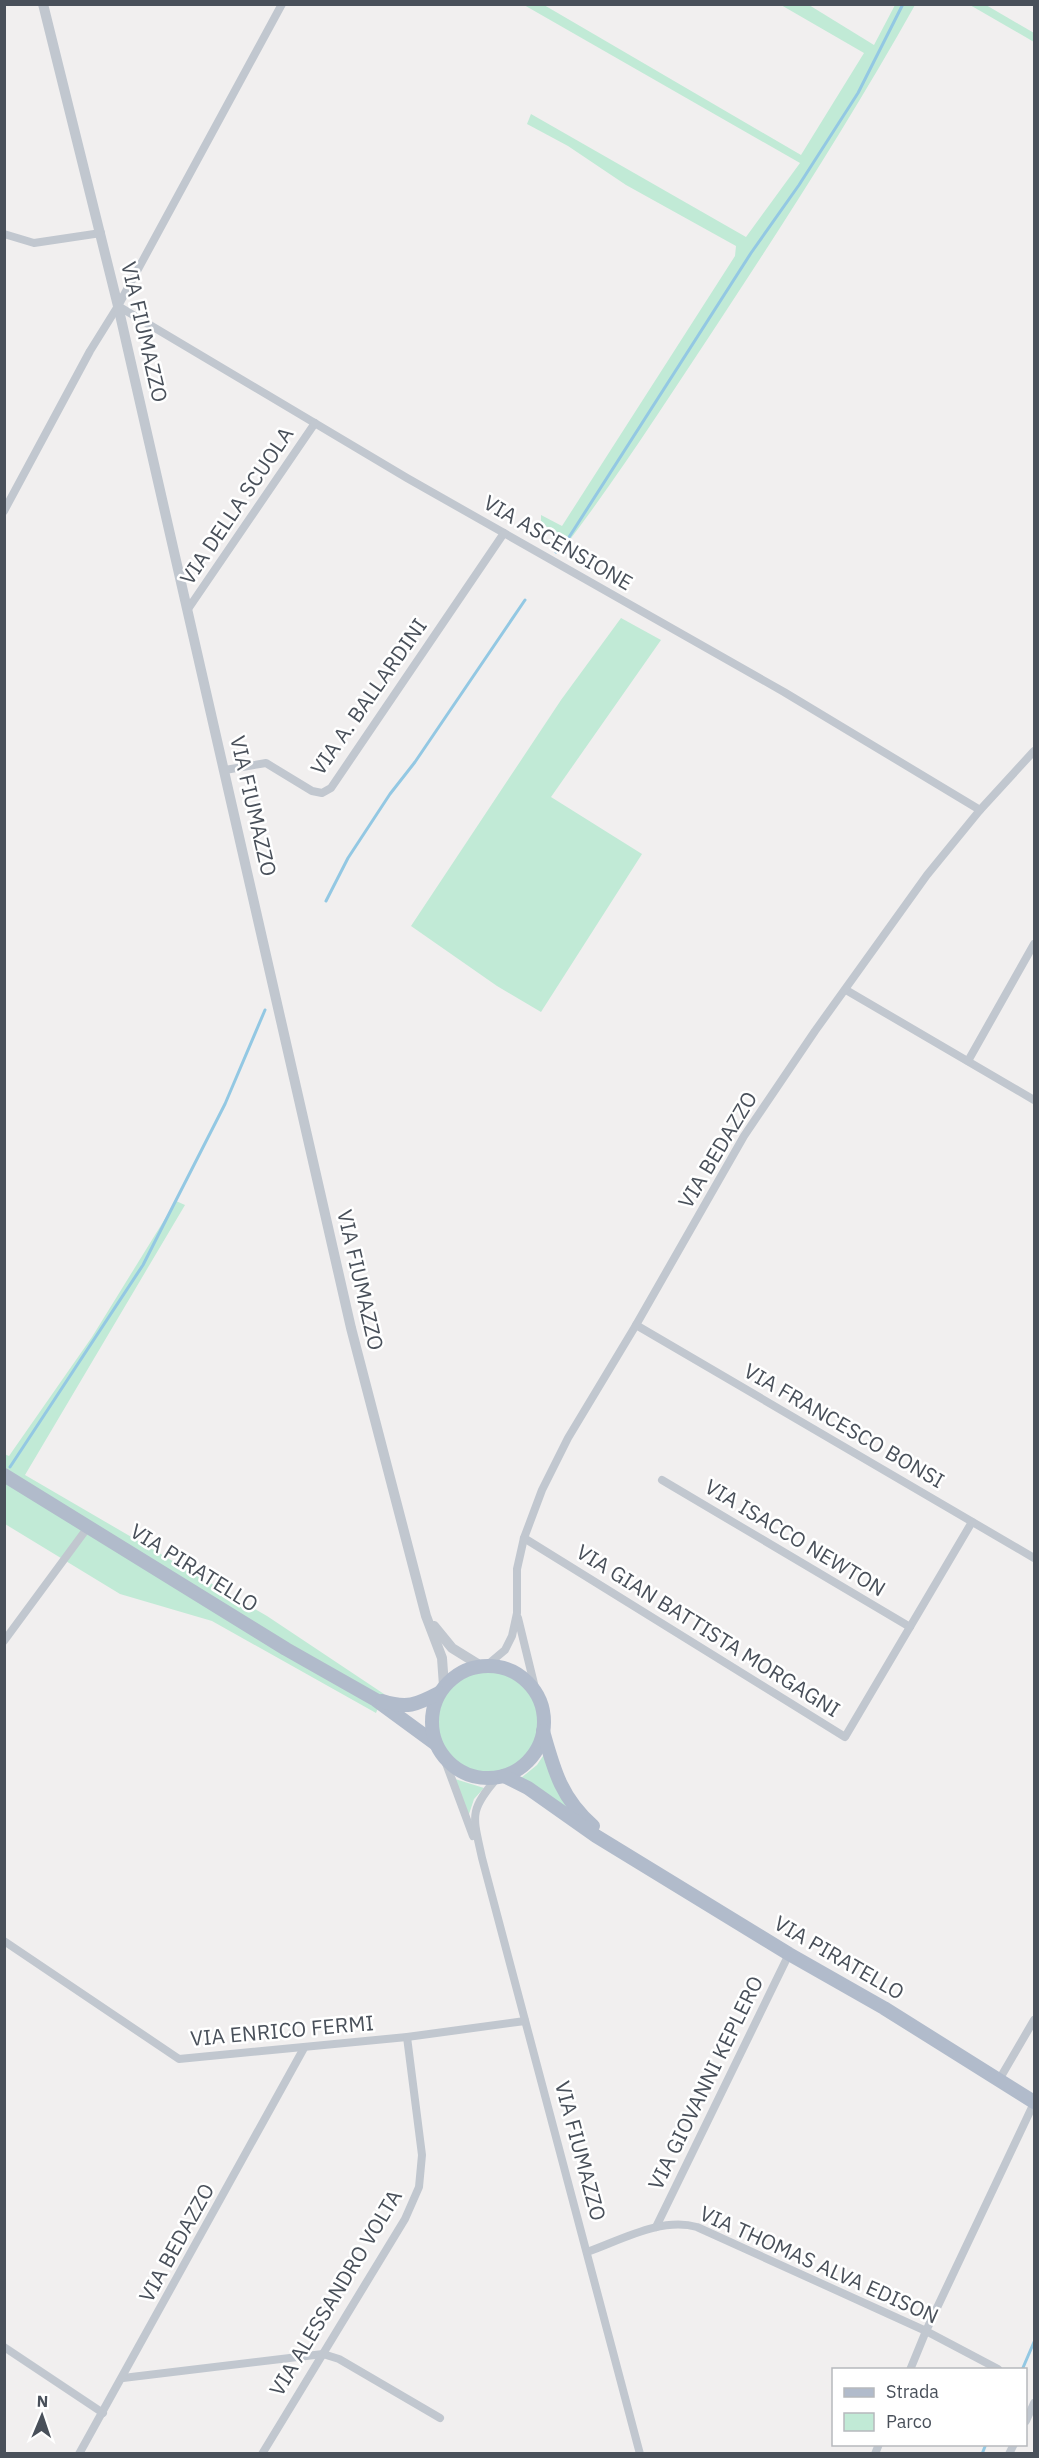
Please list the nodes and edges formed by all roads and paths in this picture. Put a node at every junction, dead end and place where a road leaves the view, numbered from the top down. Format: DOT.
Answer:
graph roads {
  1 [pos="43,4"];
  2 [pos="282,4"];
  3 [pos="101,232"];
  4 [pos="4,234"];
  5 [pos="118,306"];
  6 [pos="315,423"];
  7 [pos="4,511"];
  8 [pos="504,533"];
  9 [pos="188,609"];
  10 [pos="1035,751"];
  11 [pos="225,770"];
  12 [pos="980,810"];
  13 [pos="1034,945"];
  14 [pos="846,990"];
  15 [pos="968,1061"];
  16 [pos="1035,1100"];
  17 [pos="636,1326"];
  18 [pos="4,1475"];
  19 [pos="662,1480"];
  20 [pos="972,1522"];
  21 [pos="88,1527"];
  22 [pos="524,1538"];
  23 [pos="1035,1558"];
  24 [pos="517,1613"];
  25 [pos="426,1616"];
  26 [pos="910,1627"];
  27 [pos="4,1641"];
  28 [pos="483,1666"];
  29 [pos="442,1690"];
  30 [pos="364,1693"];
  31 [pos="537,1696"];
  32 [pos="543,1731"];
  33 [pos="436,1744"];
  34 [pos="444,1758"];
  35 [pos="501,1777"];
  36 [pos="622,1851"];
  37 [pos="482,1858"];
  38 [pos="4,1941"];
  39 [pos="789,1954"];
  40 [pos="1035,2020"];
  41 [pos="525,2021"];
  42 [pos="407,2037"];
  43 [pos="304,2048"];
  44 [pos="999,2080"];
  45 [pos="1035,2103"];
  46 [pos="656,2227"];
  47 [pos="587,2252"];
  48 [pos="926,2331"];
  49 [pos="4,2347"];
  50 [pos="323,2354"];
  51 [pos="911,2368"];
  52 [pos="996,2368"];
  53 [pos="123,2378"];
  54 [pos="1035,2403"];
  55 [pos="103,2413"];
  56 [pos="440,2418"];
  57 [pos="1027,2419"];
  58 [pos="79,2454"];
  59 [pos="262,2454"];
  60 [pos="640,2454"];
  1 -- 3 [label="street, VIA FIUMAZZO"];
  2 -- 5 [label="street"];
  3 -- 4 [label="street"];
  3 -- 5 [label="street, VIA FIUMAZZO"];
  5 -- 6 [label="street, VIA ASCENSIONE"];
  5 -- 7 [label="street"];
  5 -- 9 [label="street, VIA FIUMAZZO"];
  6 -- 8 [label="street, VIA ASCENSIONE"];
  6 -- 9 [label="street, VIA DELLA SCUOLA"];
  8 -- 11 [label="street, VIA A. BALLARDINI"];
  8 -- 12 [label="street, VIA ASCENSIONE"];
  9 -- 11 [label="street, VIA FIUMAZZO"];
  10 -- 12 [label="street, VIA BEDAZZO"];
  11 -- 25 [label="street, VIA FIUMAZZO"];
  12 -- 14 [label="street, VIA BEDAZZO"];
  13 -- 15 [label="street"];
  14 -- 15 [label="street"];
  14 -- 17 [label="street, VIA BEDAZZO"];
  15 -- 16 [label="street"];
  17 -- 20 [label="street, VIA FRANCESCO BONSI"];
  17 -- 22 [label="street, VIA BEDAZZO"];
  18 -- 21 [label="main road, VIA PIRATELLO"];
  19 -- 26 [label="street, VIA ISACCO NEWTON"];
  20 -- 23 [label="street, VIA FRANCESCO BONSI"];
  20 -- 26 [label="street, VIA GIAN BATTISTA MORGAGNI"];
  21 -- 27 [label="street"];
  21 -- 30 [label="main road, VIA PIRATELLO"];
  22 -- 24 [label="street, VIA BEDAZZO"];
  22 -- 26 [label="street, VIA GIAN BATTISTA MORGAGNI"];
  24 -- 28 [label="street, VIA BEDAZZO"];
  24 -- 31 [label="street, VIA BEDAZZO"];
  25 -- 28 [label="street, VIA FIUMAZZO"];
  25 -- 29 [label="street, VIA FIUMAZZO"];
  28 -- 29 [label="main road"];
  28 -- 31 [label="main road"];
  29 -- 30 [label="main road, VIA PIRATELLO"];
  29 -- 33 [label="main road"];
  30 -- 33 [label="main road, VIA PIRATELLO"];
  31 -- 32 [label="main road"];
  32 -- 35 [label="main road"];
  32 -- 36 [label="main road, VIA PIRATELLO"];
  33 -- 34 [label="main road"];
  34 -- 35 [label="main road"];
  34 -- 37 [label="street, VIA FIUMAZZO"];
  35 -- 36 [label="main road, VIA PIRATELLO"];
  35 -- 37 [label="street, VIA FIUMAZZO"];
  36 -- 39 [label="main road, VIA PIRATELLO"];
  37 -- 41 [label="street, VIA FIUMAZZO"];
  38 -- 43 [label="street, VIA ENRICO FERMI"];
  39 -- 44 [label="main road, VIA PIRATELLO"];
  39 -- 46 [label="street, VIA GIOVANNI KEPLERO"];
  40 -- 44 [label="street"];
  41 -- 42 [label="street, VIA ENRICO FERMI"];
  41 -- 47 [label="street, VIA FIUMAZZO"];
  42 -- 43 [label="street, VIA ENRICO FERMI"];
  42 -- 50 [label="street, VIA ALESSANDRO VOLTA"];
  43 -- 53 [label="street, VIA BEDAZZO"];
  44 -- 45 [label="main road, VIA PIRATELLO"];
  45 -- 48 [label="street"];
  46 -- 47 [label="street, VIA THOMAS ALVA EDISON"];
  46 -- 48 [label="street, VIA THOMAS ALVA EDISON"];
  47 -- 60 [label="street, VIA FIUMAZZO"];
  48 -- 51 [label="street"];
  48 -- 52 [label="street, VIA THOMAS ALVA EDISON"];
  49 -- 55 [label="street"];
  50 -- 53 [label="street"];
  50 -- 56 [label="street"];
  50 -- 59 [label="street, VIA ALESSANDRO VOLTA"];
  53 -- 55 [label="street, VIA BEDAZZO"];
  54 -- 57 [label="street"];
  55 -- 58 [label="street, VIA BEDAZZO"];
}
